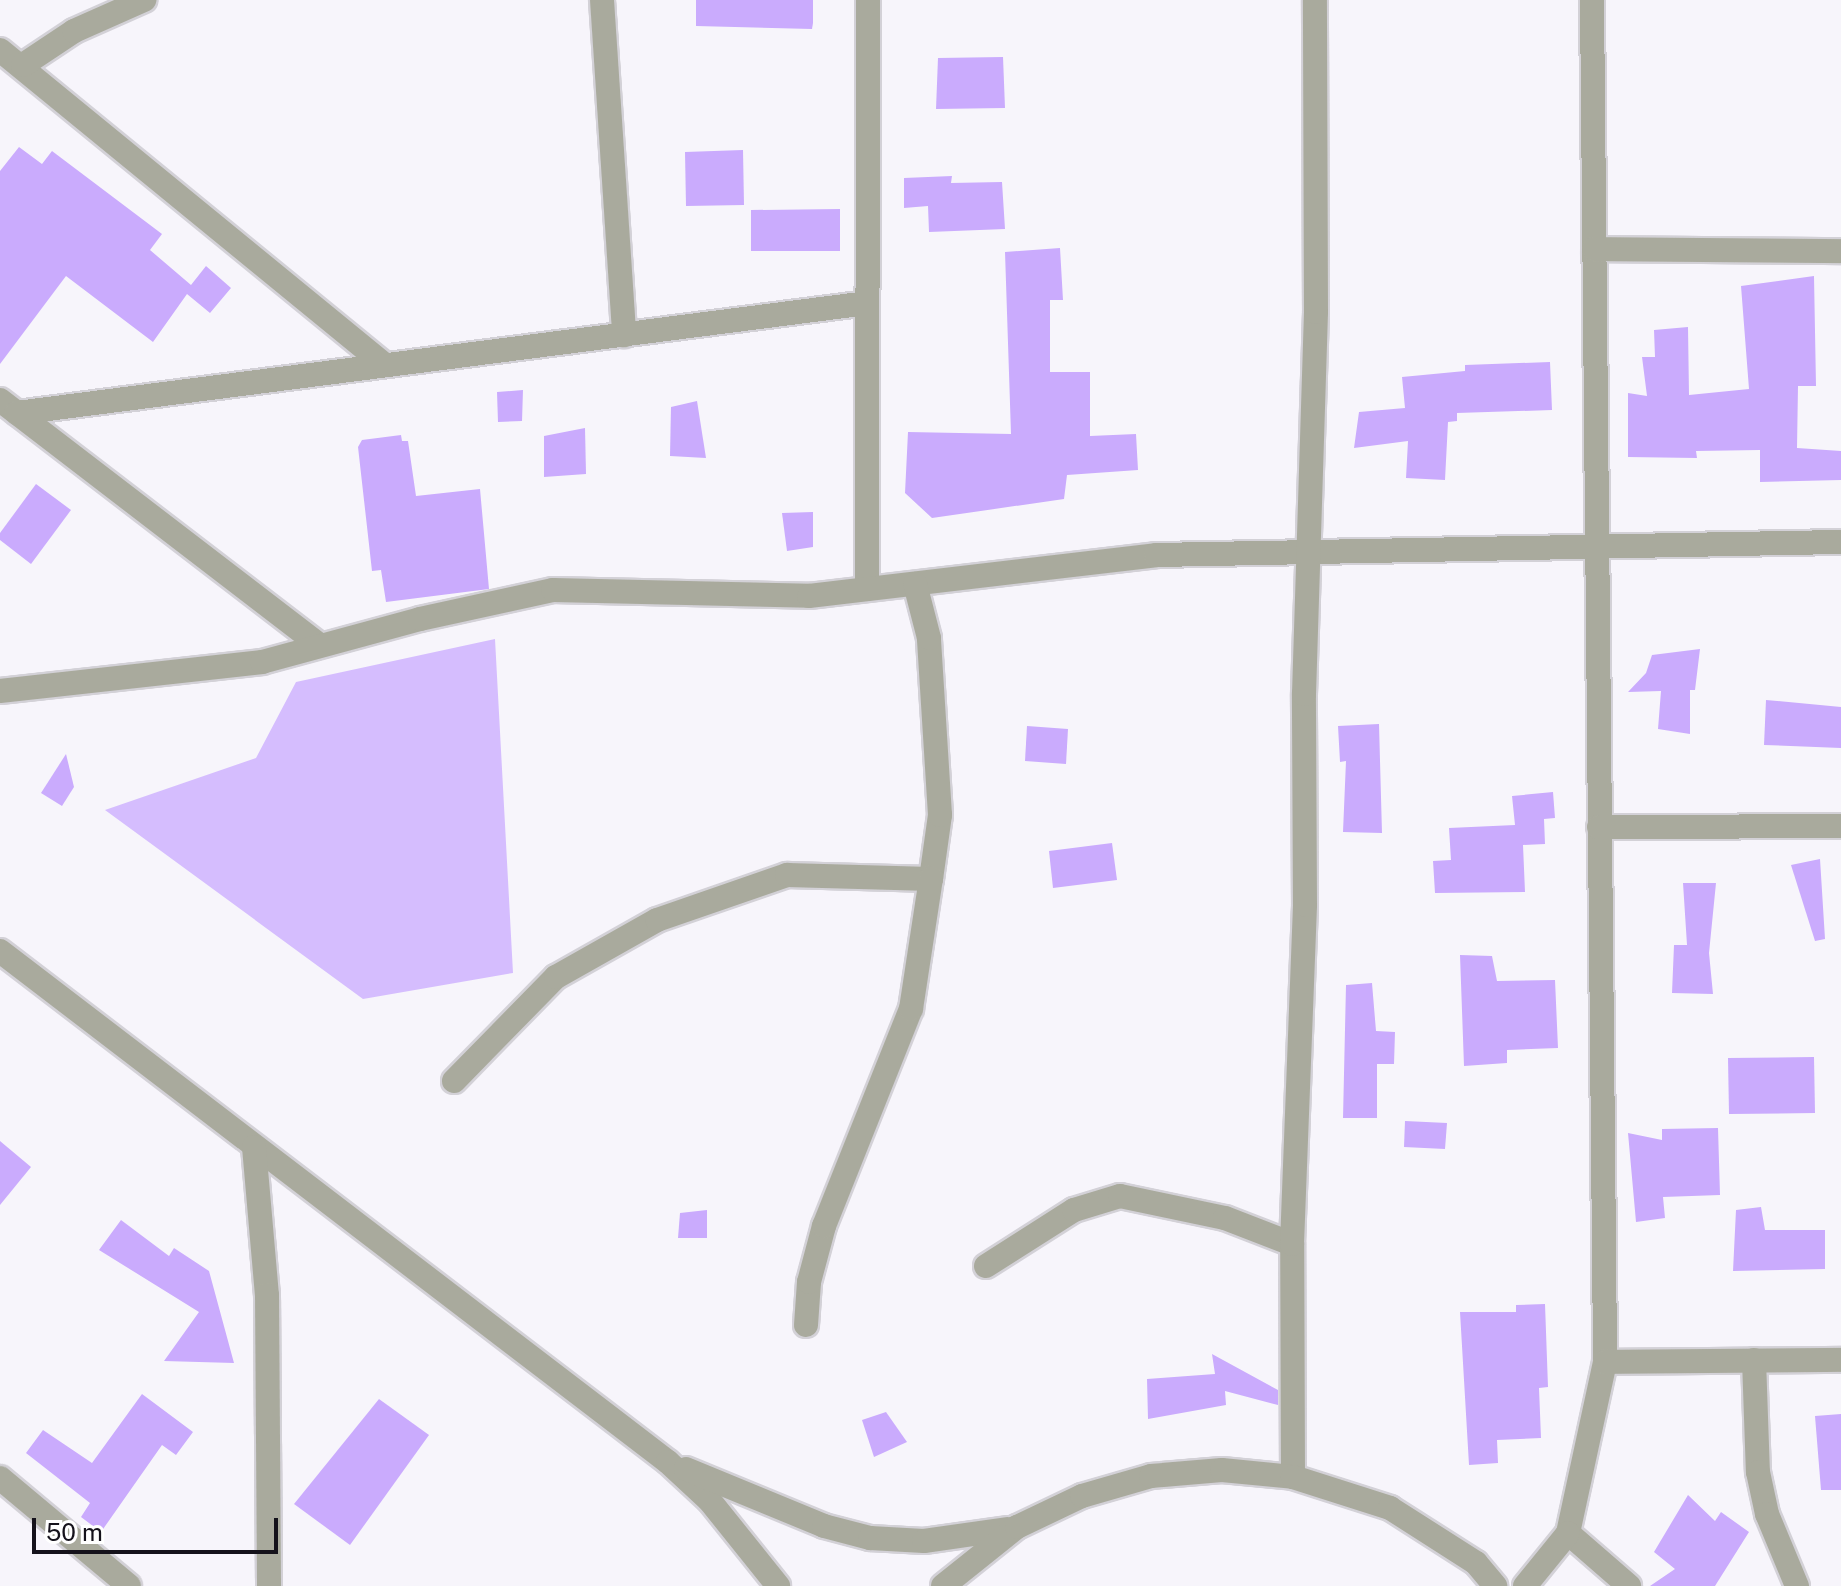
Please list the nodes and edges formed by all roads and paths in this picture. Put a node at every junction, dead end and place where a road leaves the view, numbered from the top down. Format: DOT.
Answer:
graph roads {
  1 [pos="144,0"];
  2 [pos="602,0"];
  3 [pos="868,0"];
  4 [pos="1315,0"];
  5 [pos="1592,0"];
  6 [pos="0,50"];
  7 [pos="23,65"];
  8 [pos="1594,249"];
  9 [pos="1841,251"];
  10 [pos="867,303"];
  11 [pos="624,335"];
  12 [pos="385,365"];
  13 [pos="8,407"];
  14 [pos="1841,542"];
  15 [pos="1597,551"];
  16 [pos="1312,553"];
  17 [pos="915,584"];
  18 [pos="867,589"];
  19 [pos="318,644"];
  20 [pos="0,691"];
  21 [pos="1841,826"];
  22 [pos="1599,827"];
  23 [pos="931,879"];
  24 [pos="0,951"];
  25 [pos="454,1081"];
  26 [pos="254,1147"];
  27 [pos="1292,1244"];
  28 [pos="986,1266"];
  29 [pos="806,1325"];
  30 [pos="1754,1360"];
  31 [pos="1841,1360"];
  32 [pos="1605,1362"];
  33 [pos="668,1462"];
  34 [pos="1293,1477"];
  35 [pos="0,1478"];
  36 [pos="1017,1527"];
  37 [pos="1568,1533"];
  38 [pos="129,1586"];
  39 [pos="269,1586"];
  40 [pos="778,1586"];
  41 [pos="943,1586"];
  42 [pos="1495,1586"];
  43 [pos="1525,1586"];
  44 [pos="1629,1586"];
  45 [pos="1797,1586"];
  1 -- 7 [label="street"];
  2 -- 11 [label="street"];
  3 -- 10 [label="street"];
  4 -- 16 [label="street"];
  5 -- 8 [label="street"];
  6 -- 7 [label="street"];
  7 -- 12 [label="street"];
  8 -- 9 [label="street"];
  8 -- 15 [label="street"];
  10 -- 11 [label="street"];
  10 -- 18 [label="street"];
  11 -- 12 [label="street"];
  12 -- 13 [label="street"];
  13 -- 19 [label="street"];
  14 -- 15 [label="street"];
  15 -- 16 [label="street"];
  15 -- 22 [label="street"];
  16 -- 17 [label="street"];
  16 -- 27 [label="street"];
  17 -- 18 [label="street"];
  17 -- 23 [label="street"];
  18 -- 19 [label="street"];
  19 -- 20 [label="street"];
  21 -- 22 [label="street"];
  22 -- 32 [label="street"];
  23 -- 25 [label="street"];
  23 -- 29 [label="street"];
  24 -- 26 [label="street"];
  26 -- 33 [label="street"];
  26 -- 39 [label="street"];
  27 -- 28 [label="street"];
  27 -- 34 [label="street"];
  30 -- 31 [label="street"];
  30 -- 32 [label="street"];
  30 -- 45 [label="street"];
  32 -- 37 [label="street"];
  33 -- 36 [label="street"];
  33 -- 40 [label="street"];
  34 -- 36 [label="street"];
  34 -- 42 [label="street"];
  35 -- 38 [label="street"];
  36 -- 41 [label="street"];
  37 -- 43 [label="street"];
  37 -- 44 [label="street"];
}
